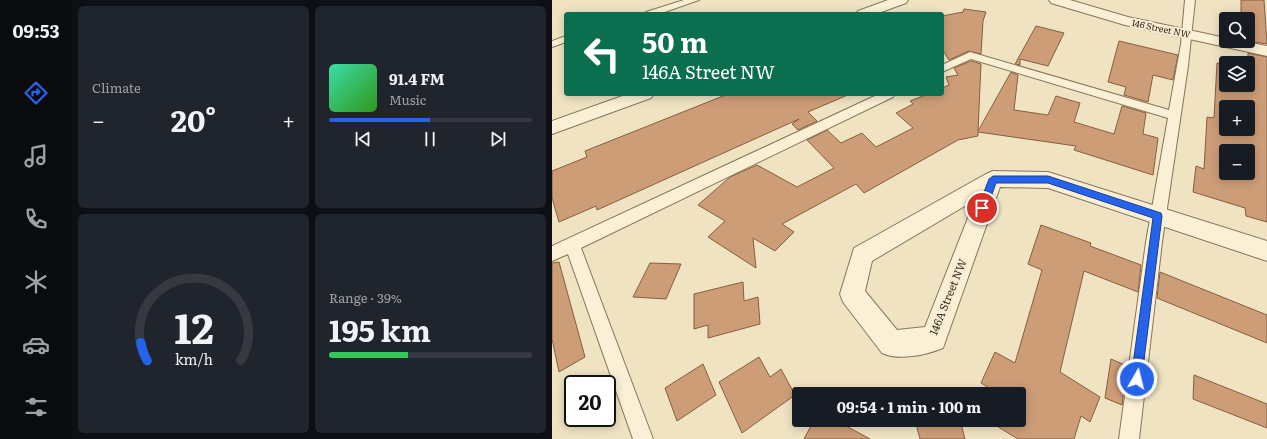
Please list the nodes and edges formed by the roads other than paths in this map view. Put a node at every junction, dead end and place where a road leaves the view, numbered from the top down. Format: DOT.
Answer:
graph roads {
  1 [pos="694,0"];
  2 [pos="901,0"];
  3 [pos="1056,0"];
  4 [pos="1190,0"];
  5 [pos="655,12"];
  6 [pos="868,12"];
  7 [pos="1189,35"];
  8 [pos="564,40"];
  9 [pos="552,44"];
  10 [pos="1267,51"];
  11 [pos="944,68"];
  12 [pos="640,96"];
  13 [pos="885,96"];
  14 [pos="1174,115"];
  15 [pos="552,128"];
  16 [pos="993,179"];
  17 [pos="1158,216"];
  18 [pos="572,244"];
  19 [pos="1267,252"];
  20 [pos="552,254"];
  21 [pos="643,439"];
  22 [pos="1129,439"];
  1 -- 5 [label="lane"];
  2 -- 6 [label="street"];
  3 -- 7 [label="street, 146 Street NW"];
  4 -- 7 [label="lane"];
  7 -- 10 [label="street, 146 Street NW"];
  7 -- 14 [label="lane"];
  8 -- 9 [label="lane"];
  11 -- 14 [label="lane"];
  12 -- 15 [label="street"];
  13 -- 18 [label="lane"];
  14 -- 17 [label="lane"];
  16 -- 16 [label="street, 146A Street NW"];
  16 -- 17 [label="street"];
  17 -- 19 [label="street"];
  17 -- 22 [label="lane"];
  18 -- 20 [label="lane"];
  18 -- 21 [label="lane"];
}
